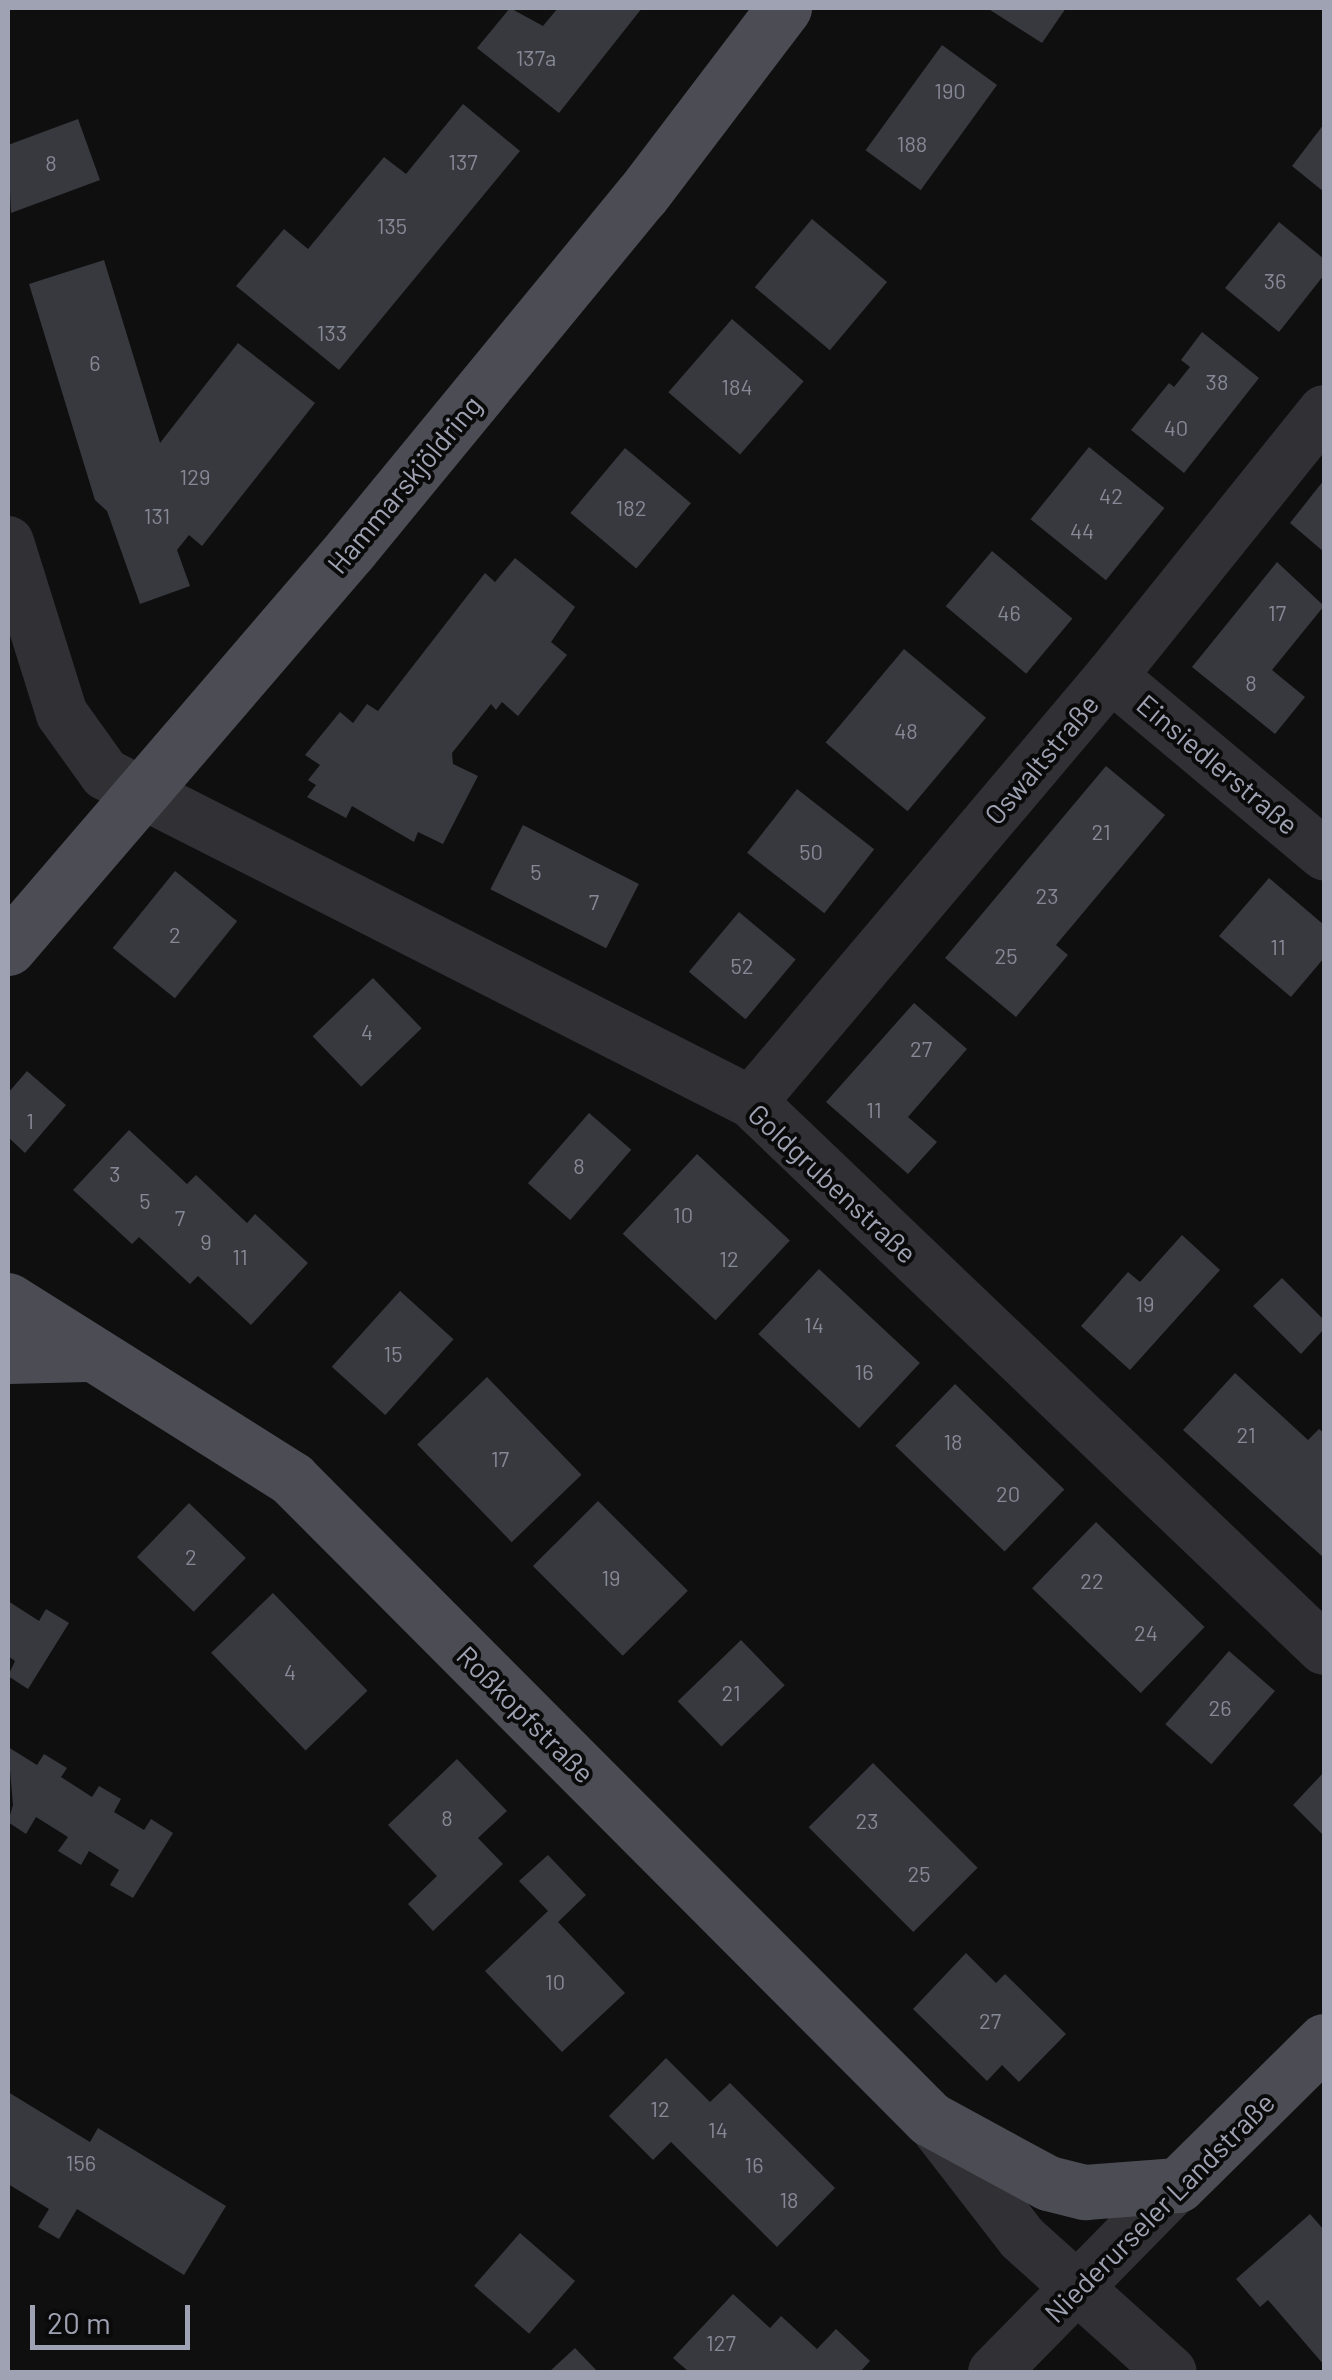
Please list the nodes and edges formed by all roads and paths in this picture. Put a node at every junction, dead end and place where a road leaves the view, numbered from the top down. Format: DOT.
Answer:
graph roads {
  1 [pos="784,8"];
  2 [pos="1324,411"];
  3 [pos="8,542"];
  4 [pos="1112,676"];
  5 [pos="142,794"];
  6 [pos="1324,854"];
  7 [pos="8,948"];
  8 [pos="751,1102"];
  9 [pos="8,1300"];
  10 [pos="86,1354"];
  11 [pos="8,1356"];
  12 [pos="1324,1649"];
  13 [pos="1324,2041"];
  14 [pos="930,2119"];
  15 [pos="1178,2186"];
  16 [pos="1080,2288"];
  17 [pos="994,2372"];
  18 [pos="1171,2372"];
  1 -- 5 [label="main road, Hammarskjöldring"];
  2 -- 4 [label="street, Oswaltstraße"];
  3 -- 5 [label="street, Goldgrubenstraße"];
  4 -- 6 [label="street, Einsiedlerstraße"];
  4 -- 8 [label="street, Oswaltstraße"];
  5 -- 7 [label="main road, Hammarskjöldring"];
  5 -- 8 [label="street, Goldgrubenstraße"];
  8 -- 12 [label="street, Goldgrubenstraße"];
  9 -- 10 [label="main road, Roßkopfstraße"];
  10 -- 11 [label="main road"];
  10 -- 14 [label="main road, Roßkopfstraße"];
  13 -- 15 [label="main road, Niederurseler Landstraße"];
  14 -- 15 [label="main road, Roßkopfstraße"];
  14 -- 16 [label="street, Roßkopfstraße"];
  15 -- 16 [label="street, Niederurseler Landstraße"];
  16 -- 17 [label="street, Niederurseler Landstraße"];
  16 -- 18 [label="street, Roßkopfstraße"];
}
